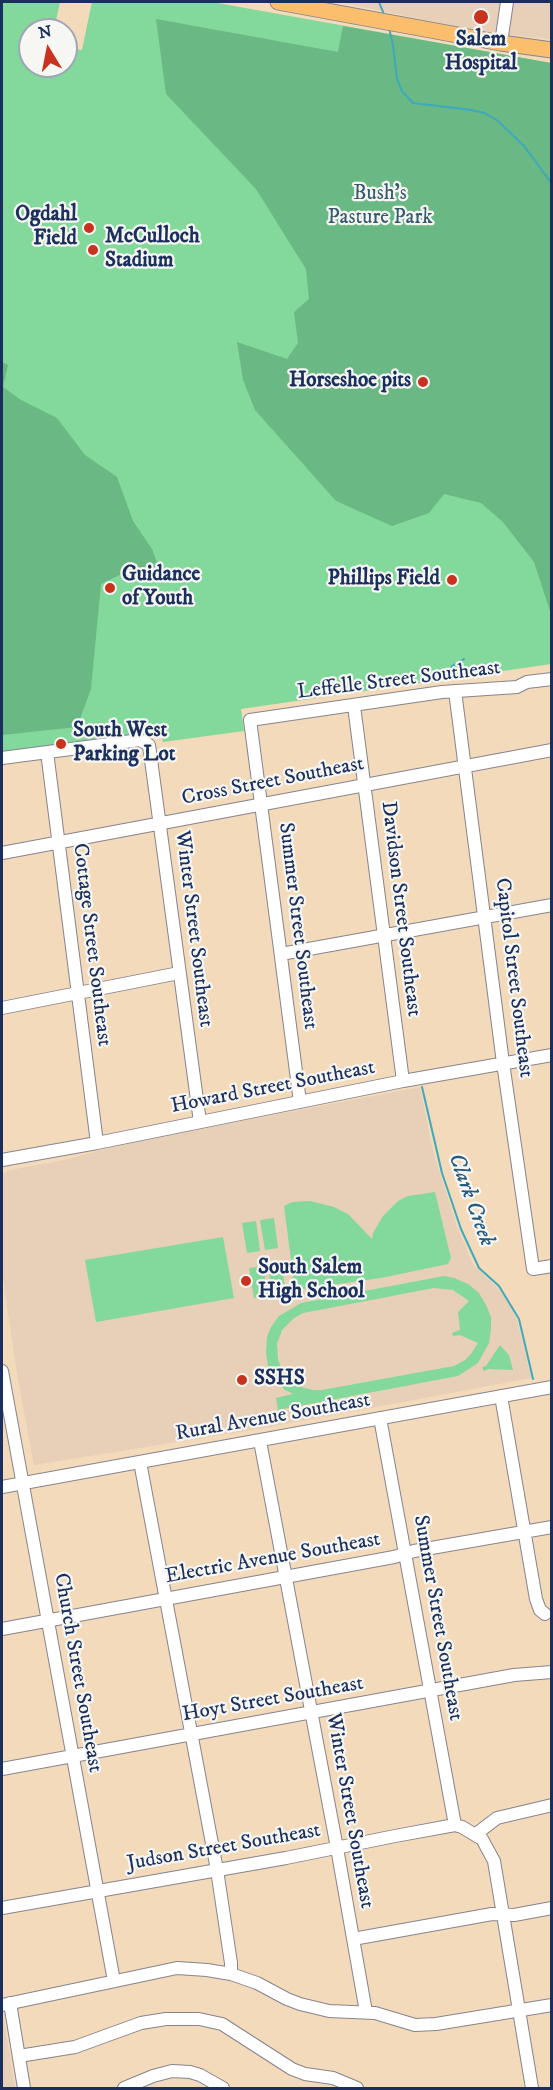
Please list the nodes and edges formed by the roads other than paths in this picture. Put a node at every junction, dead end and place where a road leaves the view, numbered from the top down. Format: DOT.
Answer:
graph roads {
  1 [pos="278,2"];
  2 [pos="507,2"];
  3 [pos="501,43"];
  4 [pos="552,50"];
  5 [pos="552,679"];
  6 [pos="455,691"];
  7 [pos="354,706"];
  8 [pos="250,720"];
  9 [pos="552,750"];
  10 [pos="47,752"];
  11 [pos="2,758"];
  12 [pos="466,766"];
  13 [pos="365,785"];
  14 [pos="262,804"];
  15 [pos="160,823"];
  16 [pos="58,842"];
  17 [pos="2,853"];
  18 [pos="552,905"];
  19 [pos="485,917"];
  20 [pos="383,935"];
  21 [pos="281,954"];
  22 [pos="179,973"];
  23 [pos="78,994"];
  24 [pos="2,1008"];
  25 [pos="552,1055"];
  26 [pos="503,1063"];
  27 [pos="403,1081"];
  28 [pos="300,1102"];
  29 [pos="200,1122"];
  30 [pos="97,1143"];
  31 [pos="2,1160"];
  32 [pos="552,1266"];
  33 [pos="2,1371"];
  34 [pos="552,1387"];
  35 [pos="501,1396"];
  36 [pos="380,1418"];
  37 [pos="260,1441"];
  38 [pos="140,1462"];
  39 [pos="23,1484"];
  40 [pos="2,1487"];
  41 [pos="552,1527"];
  42 [pos="525,1532"];
  43 [pos="405,1554"];
  44 [pos="286,1575"];
  45 [pos="165,1598"];
  46 [pos="545,1614"];
  47 [pos="47,1620"];
  48 [pos="2,1629"];
  49 [pos="552,1672"];
  50 [pos="430,1691"];
  51 [pos="311,1713"];
  52 [pos="191,1735"];
  53 [pos="72,1757"];
  54 [pos="2,1769"];
  55 [pos="552,1805"];
  56 [pos="455,1825"];
  57 [pos="476,1834"];
  58 [pos="337,1848"];
  59 [pos="217,1870"];
  60 [pos="98,1890"];
  61 [pos="2,1908"];
  62 [pos="552,1908"];
  63 [pos="504,1915"];
  64 [pos="352,1939"];
  65 [pos="231,1974"];
  66 [pos="114,1981"];
  67 [pos="6,2004"];
  68 [pos="552,2005"];
  69 [pos="519,2011"];
  70 [pos="366,2012"];
  71 [pos="19,2056"];
  72 [pos="24,2088"];
  73 [pos="124,2088"];
  74 [pos="223,2088"];
  75 [pos="357,2088"];
  76 [pos="532,2088"];
  1 -- 3 [label="main road"];
  2 -- 3 [label="street"];
  3 -- 4 [label="main road"];
  5 -- 6 [label="street, Leffelle Street Southeast"];
  6 -- 7 [label="street, Leffelle Street Southeast"];
  6 -- 12 [label="street, Capitol Street Southeast"];
  7 -- 8 [label="street, Leffelle Street Southeast"];
  7 -- 13 [label="street, Davidson Street Southeast"];
  8 -- 14 [label="street, Summer Street Southeast"];
  9 -- 12 [label="street, Cross Street Southeast"];
  10 -- 11 [label="street"];
  10 -- 15 [label="street, Winter Street Southeast"];
  10 -- 16 [label="street, Cottage Street Southeast"];
  12 -- 13 [label="street, Cross Street Southeast"];
  12 -- 19 [label="street, Capitol Street Southeast"];
  13 -- 14 [label="street, Cross Street Southeast"];
  13 -- 20 [label="street, Davidson Street Southeast"];
  14 -- 15 [label="street, Cross Street Southeast"];
  14 -- 21 [label="street, Summer Street Southeast"];
  15 -- 16 [label="street, Cross Street Southeast"];
  15 -- 22 [label="street, Winter Street Southeast"];
  16 -- 17 [label="street, Cross Street Southeast"];
  16 -- 23 [label="street, Cottage Street Southeast"];
  18 -- 19 [label="street"];
  19 -- 20 [label="street"];
  19 -- 26 [label="street, Capitol Street Southeast"];
  20 -- 21 [label="street"];
  20 -- 27 [label="street, Davidson Street Southeast"];
  21 -- 28 [label="street, Summer Street Southeast"];
  22 -- 23 [label="street"];
  22 -- 29 [label="street, Winter Street Southeast"];
  23 -- 24 [label="street"];
  23 -- 30 [label="street, Cottage Street Southeast"];
  25 -- 26 [label="street, Howard Street Southeast"];
  26 -- 27 [label="street, Howard Street Southeast"];
  26 -- 32 [label="street, Capitol Street Southeast"];
  27 -- 28 [label="street, Howard Street Southeast"];
  28 -- 29 [label="street, Howard Street Southeast"];
  29 -- 30 [label="street, Howard Street Southeast"];
  30 -- 31 [label="street, Howard Street Southeast"];
  33 -- 39 [label="street, Church Street Southeast"];
  34 -- 35 [label="street, Rural Avenue Southeast"];
  35 -- 36 [label="street, Rural Avenue Southeast"];
  35 -- 42 [label="street"];
  36 -- 37 [label="street, Rural Avenue Southeast"];
  36 -- 43 [label="street, Summer Street Southeast"];
  37 -- 38 [label="street, Rural Avenue Southeast"];
  37 -- 44 [label="street, Winter Street Southeast"];
  38 -- 39 [label="street, Rural Avenue Southeast"];
  38 -- 45 [label="street"];
  39 -- 40 [label="street, Rural Avenue Southeast"];
  39 -- 47 [label="street, Church Street Southeast"];
  41 -- 42 [label="street, Electric Avenue Southeast"];
  42 -- 43 [label="street, Electric Avenue Southeast"];
  42 -- 46 [label="street"];
  43 -- 44 [label="street, Electric Avenue Southeast"];
  43 -- 50 [label="street, Summer Street Southeast"];
  44 -- 45 [label="street, Electric Avenue Southeast"];
  44 -- 51 [label="street, Winter Street Southeast"];
  45 -- 47 [label="street, Electric Avenue Southeast"];
  45 -- 52 [label="street"];
  47 -- 48 [label="street, Electric Avenue Southeast"];
  47 -- 53 [label="street, Church Street Southeast"];
  49 -- 50 [label="street, Hoyt Street Southeast"];
  50 -- 51 [label="street, Hoyt Street Southeast"];
  50 -- 56 [label="street, Summer Street Southeast"];
  51 -- 52 [label="street, Hoyt Street Southeast"];
  51 -- 58 [label="street, Winter Street Southeast"];
  52 -- 53 [label="street, Hoyt Street Southeast"];
  52 -- 59 [label="street"];
  53 -- 54 [label="street, Hoyt Street Southeast"];
  53 -- 60 [label="street, Church Street Southeast"];
  55 -- 57 [label="street"];
  56 -- 57 [label="street"];
  56 -- 58 [label="street, Judson Street Southeast"];
  57 -- 63 [label="street"];
  58 -- 59 [label="street, Judson Street Southeast"];
  58 -- 64 [label="street, Winter Street Southeast"];
  59 -- 60 [label="street, Judson Street Southeast"];
  59 -- 65 [label="street"];
  60 -- 61 [label="street, Judson Street Southeast"];
  60 -- 66 [label="street, Church Street Southeast"];
  62 -- 63 [label="street"];
  63 -- 64 [label="street"];
  63 -- 69 [label="street"];
  64 -- 70 [label="street, Winter Street Southeast"];
  65 -- 66 [label="street"];
  65 -- 70 [label="street"];
  66 -- 67 [label="street"];
  67 -- 71 [label="street"];
  68 -- 69 [label="street"];
  69 -- 70 [label="street"];
  69 -- 76 [label="street"];
  71 -- 72 [label="street"];
  71 -- 75 [label="street"];
  73 -- 74 [label="street"];
}
